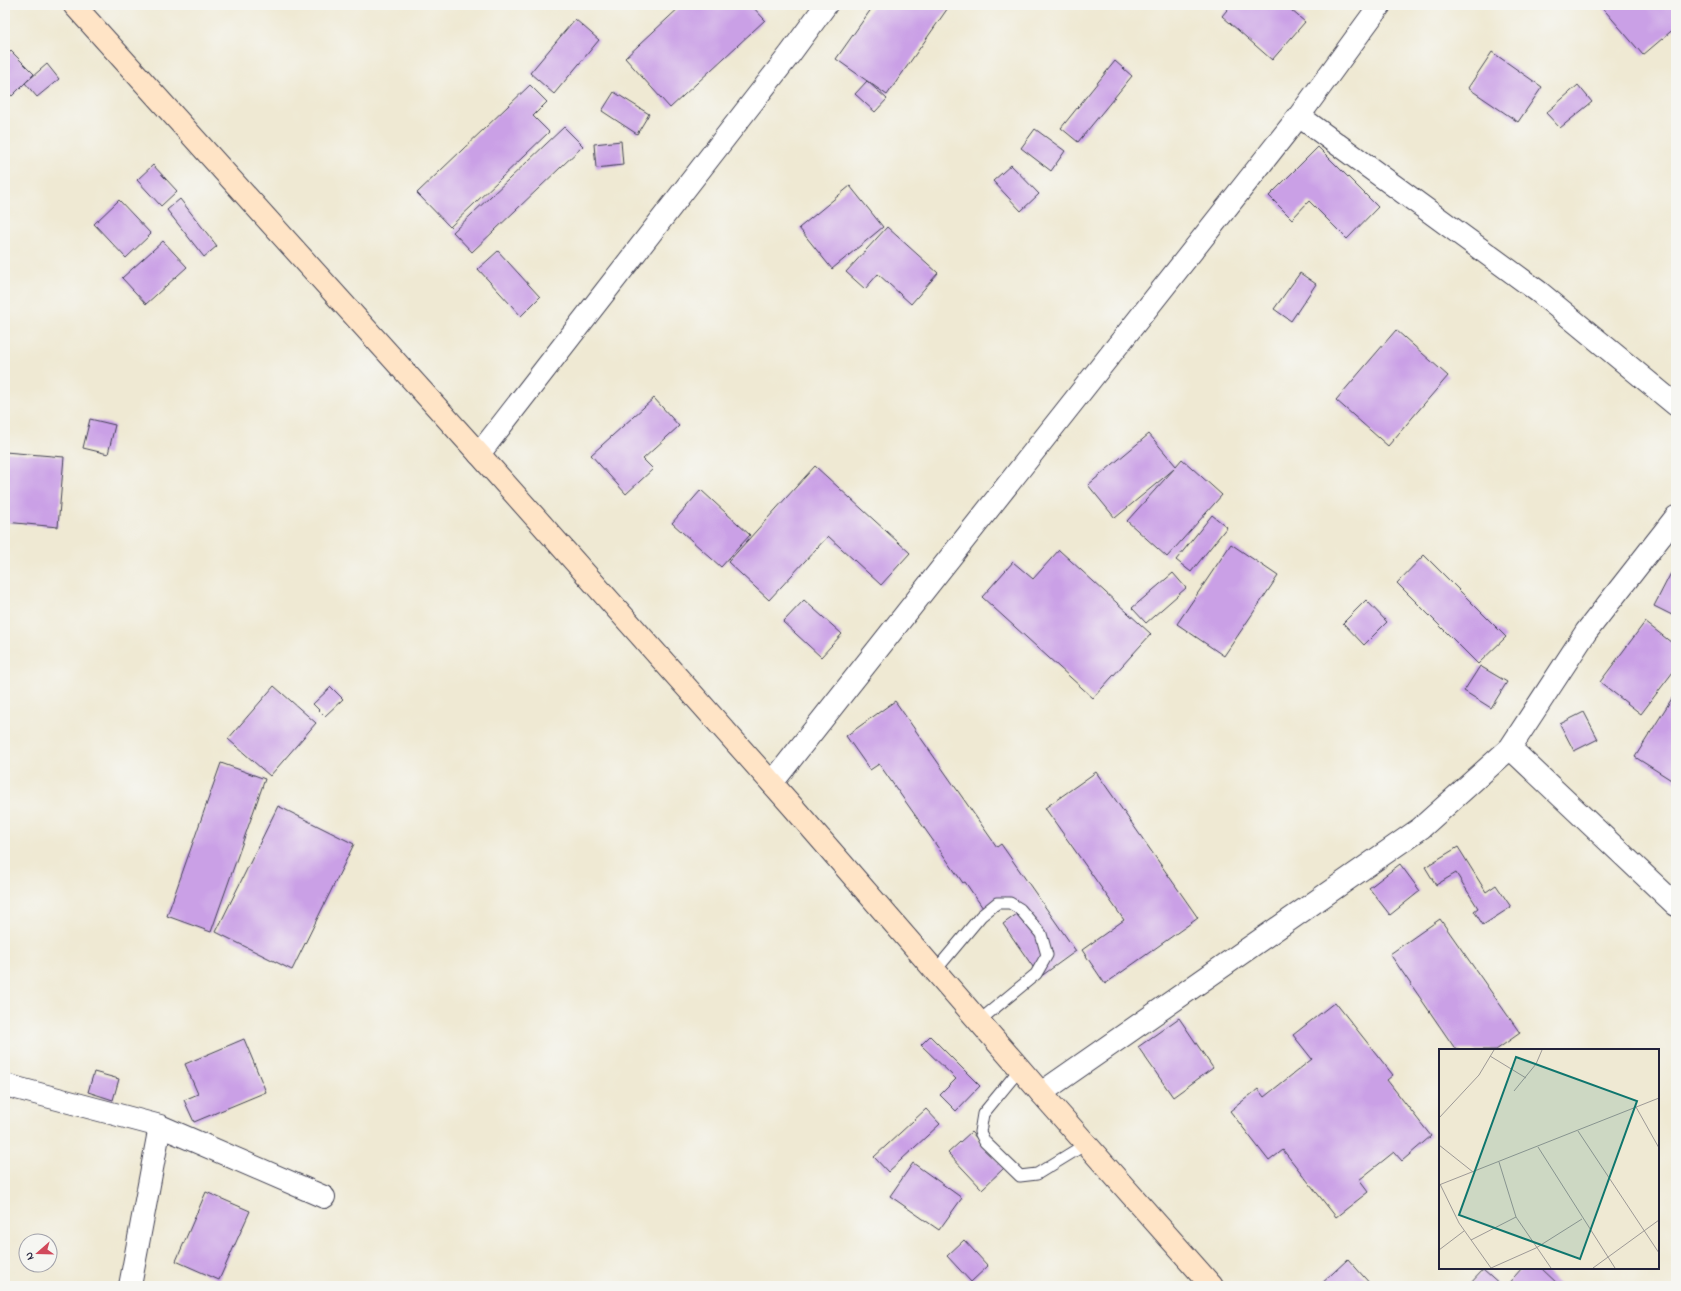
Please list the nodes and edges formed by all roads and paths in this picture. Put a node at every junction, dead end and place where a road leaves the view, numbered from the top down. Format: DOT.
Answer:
graph roads {
  1 [pos="74,5"];
  2 [pos="826,5"];
  3 [pos="1380,5"];
  4 [pos="1299,116"];
  5 [pos="1676,405"];
  6 [pos="479,454"];
  7 [pos="1676,517"];
  8 [pos="1510,748"];
  9 [pos="772,784"];
  10 [pos="1676,905"];
  11 [pos="935,971"];
  12 [pos="979,1021"];
  13 [pos="1020,1069"];
  14 [pos="5,1085"];
  15 [pos="1041,1093"];
  16 [pos="160,1126"];
  17 [pos="1086,1144"];
  18 [pos="324,1197"];
  19 [pos="130,1286"];
  20 [pos="1212,1286"];
  1 -- 6 [label="main road"];
  2 -- 6 [label="street"];
  3 -- 4 [label="street"];
  4 -- 5 [label="street"];
  4 -- 9 [label="street"];
  6 -- 9 [label="main road"];
  7 -- 8 [label="street"];
  8 -- 10 [label="street"];
  8 -- 15 [label="street"];
  9 -- 11 [label="main road"];
  11 -- 12 [label="main road"];
  11 -- 12 [label="lane"];
  12 -- 13 [label="main road"];
  13 -- 15 [label="main road"];
  13 -- 17 [label="lane"];
  14 -- 16 [label="street"];
  15 -- 17 [label="main road"];
  16 -- 18 [label="street"];
  16 -- 19 [label="street"];
  17 -- 20 [label="main road"];
}
